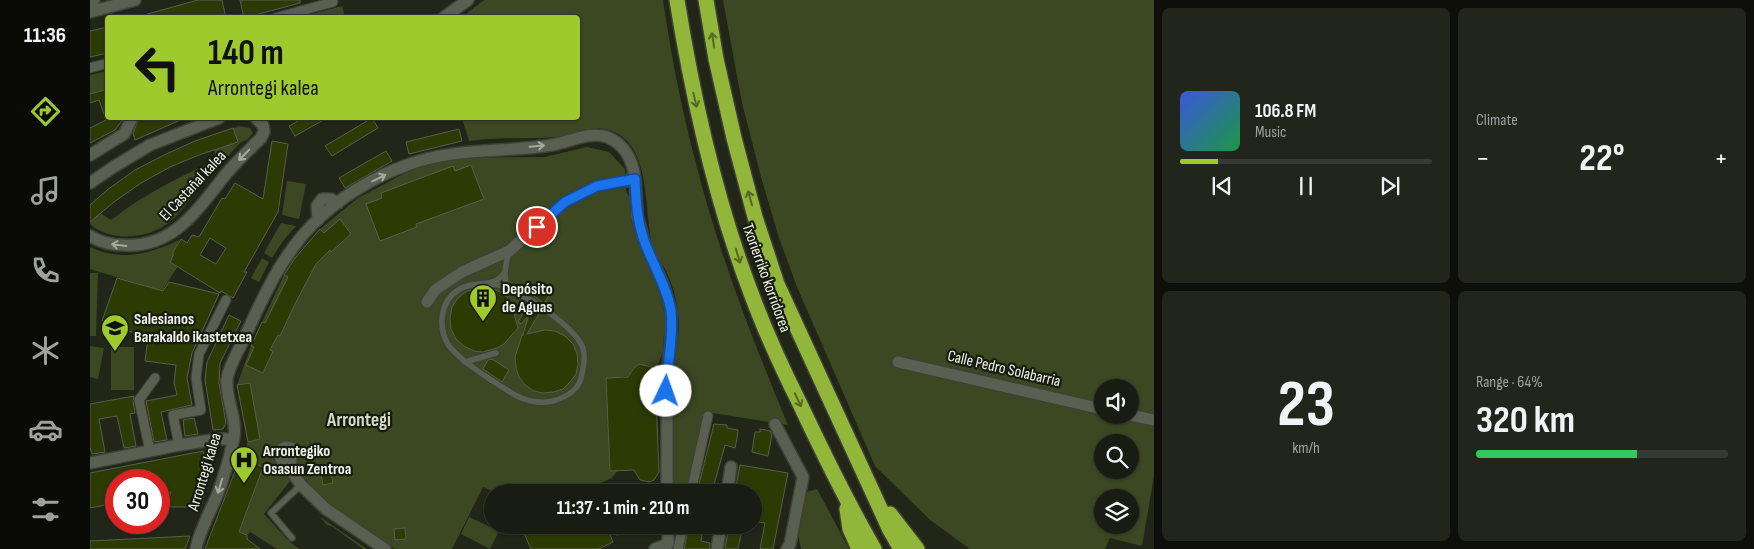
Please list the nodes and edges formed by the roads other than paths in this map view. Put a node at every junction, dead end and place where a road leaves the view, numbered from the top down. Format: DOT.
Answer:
graph roads {
  1 [pos="94,0"];
  2 [pos="135,0"];
  3 [pos="468,0"];
  4 [pos="677,0"];
  5 [pos="706,0"];
  6 [pos="90,1"];
  7 [pos="332,2"];
  8 [pos="90,12"];
  9 [pos="286,15"];
  10 [pos="447,15"];
  11 [pos="105,64"];
  12 [pos="90,68"];
  13 [pos="131,120"];
  14 [pos="214,120"];
  15 [pos="259,120"];
  16 [pos="90,155"];
  17 [pos="635,179"];
  18 [pos="90,183"];
  19 [pos="90,236"];
  20 [pos="509,251"];
  21 [pos="505,272"];
  22 [pos="486,283"];
  23 [pos="509,289"];
  24 [pos="226,300"];
  25 [pos="427,302"];
  26 [pos="496,353"];
  27 [pos="465,362"];
  28 [pos="898,362"];
  29 [pos="154,378"];
  30 [pos="1094,407"];
  31 [pos="708,416"];
  32 [pos="1139,417"];
  33 [pos="1154,420"];
  34 [pos="775,424"];
  35 [pos="234,439"];
  36 [pos="179,445"];
  37 [pos="150,451"];
  38 [pos="90,463"];
  39 [pos="731,467"];
  40 [pos="291,470"];
  41 [pos="865,475"];
  42 [pos="667,484"];
  43 [pos="693,484"];
  44 [pos="728,484"];
  45 [pos="301,485"];
  46 [pos="845,495"];
  47 [pos="670,534"];
  48 [pos="679,534"];
  49 [pos="720,534"];
  50 [pos="292,538"];
  51 [pos="673,547"];
  52 [pos="789,547"];
  53 [pos="196,549"];
  54 [pos="385,549"];
  55 [pos="655,549"];
  56 [pos="717,549"];
  57 [pos="859,549"];
  58 [pos="874,549"];
  59 [pos="901,549"];
  60 [pos="917,549"];
  1 -- 6 [label="street"];
  2 -- 8 [label="street"];
  3 -- 10 [label="street"];
  4 -- 46 [label="highway, Txorierriko korridorea, one-way"];
  41 -- 5 [label="highway, Txorierriko korridorea, one-way"];
  7 -- 9 [label="street"];
  11 -- 12 [label="street"];
  13 -- 16 [label="street"];
  14 -- 18 [label="street"];
  15 -- 19 [label="street, El Castañal kalea, one-way"];
  17 -- 20 [label="street"];
  35 -- 17 [label="street, Arrontegi kalea, one-way"];
  17 -- 42 [label="street, Arrontegi kalea"];
  20 -- 21 [label="lane"];
  20 -- 25 [label="street"];
  21 -- 22 [label="lane"];
  21 -- 23 [label="lane"];
  22 -- 23 [label="lane"];
  22 -- 27 [label="lane"];
  23 -- 27 [label="lane"];
  24 -- 36 [label="street"];
  26 -- 27 [label="lane"];
  28 -- 30 [label="street, Calle Pedro Solabarria"];
  29 -- 37 [label="street"];
  31 -- 43 [label="street"];
  32 -- 33 [label="street"];
  34 -- 52 [label="street"];
  35 -- 36 [label="street"];
  35 -- 53 [label="street, Arrontegi kalea, one-way"];
  36 -- 37 [label="street"];
  37 -- 38 [label="street"];
  39 -- 44 [label="street"];
  40 -- 45 [label="street"];
  41 -- 59 [label="highway, Txorierriko korridorea"];
  41 -- 60 [label="highway"];
  45 -- 50 [label="lane"];
  45 -- 54 [label="street"];
  46 -- 57 [label="highway"];
  46 -- 58 [label="highway, Txorierriko korridorea"];
  47 -- 51 [label="street"];
  48 -- 51 [label="street"];
  49 -- 56 [label="street"];
  51 -- 55 [label="street"];
}
